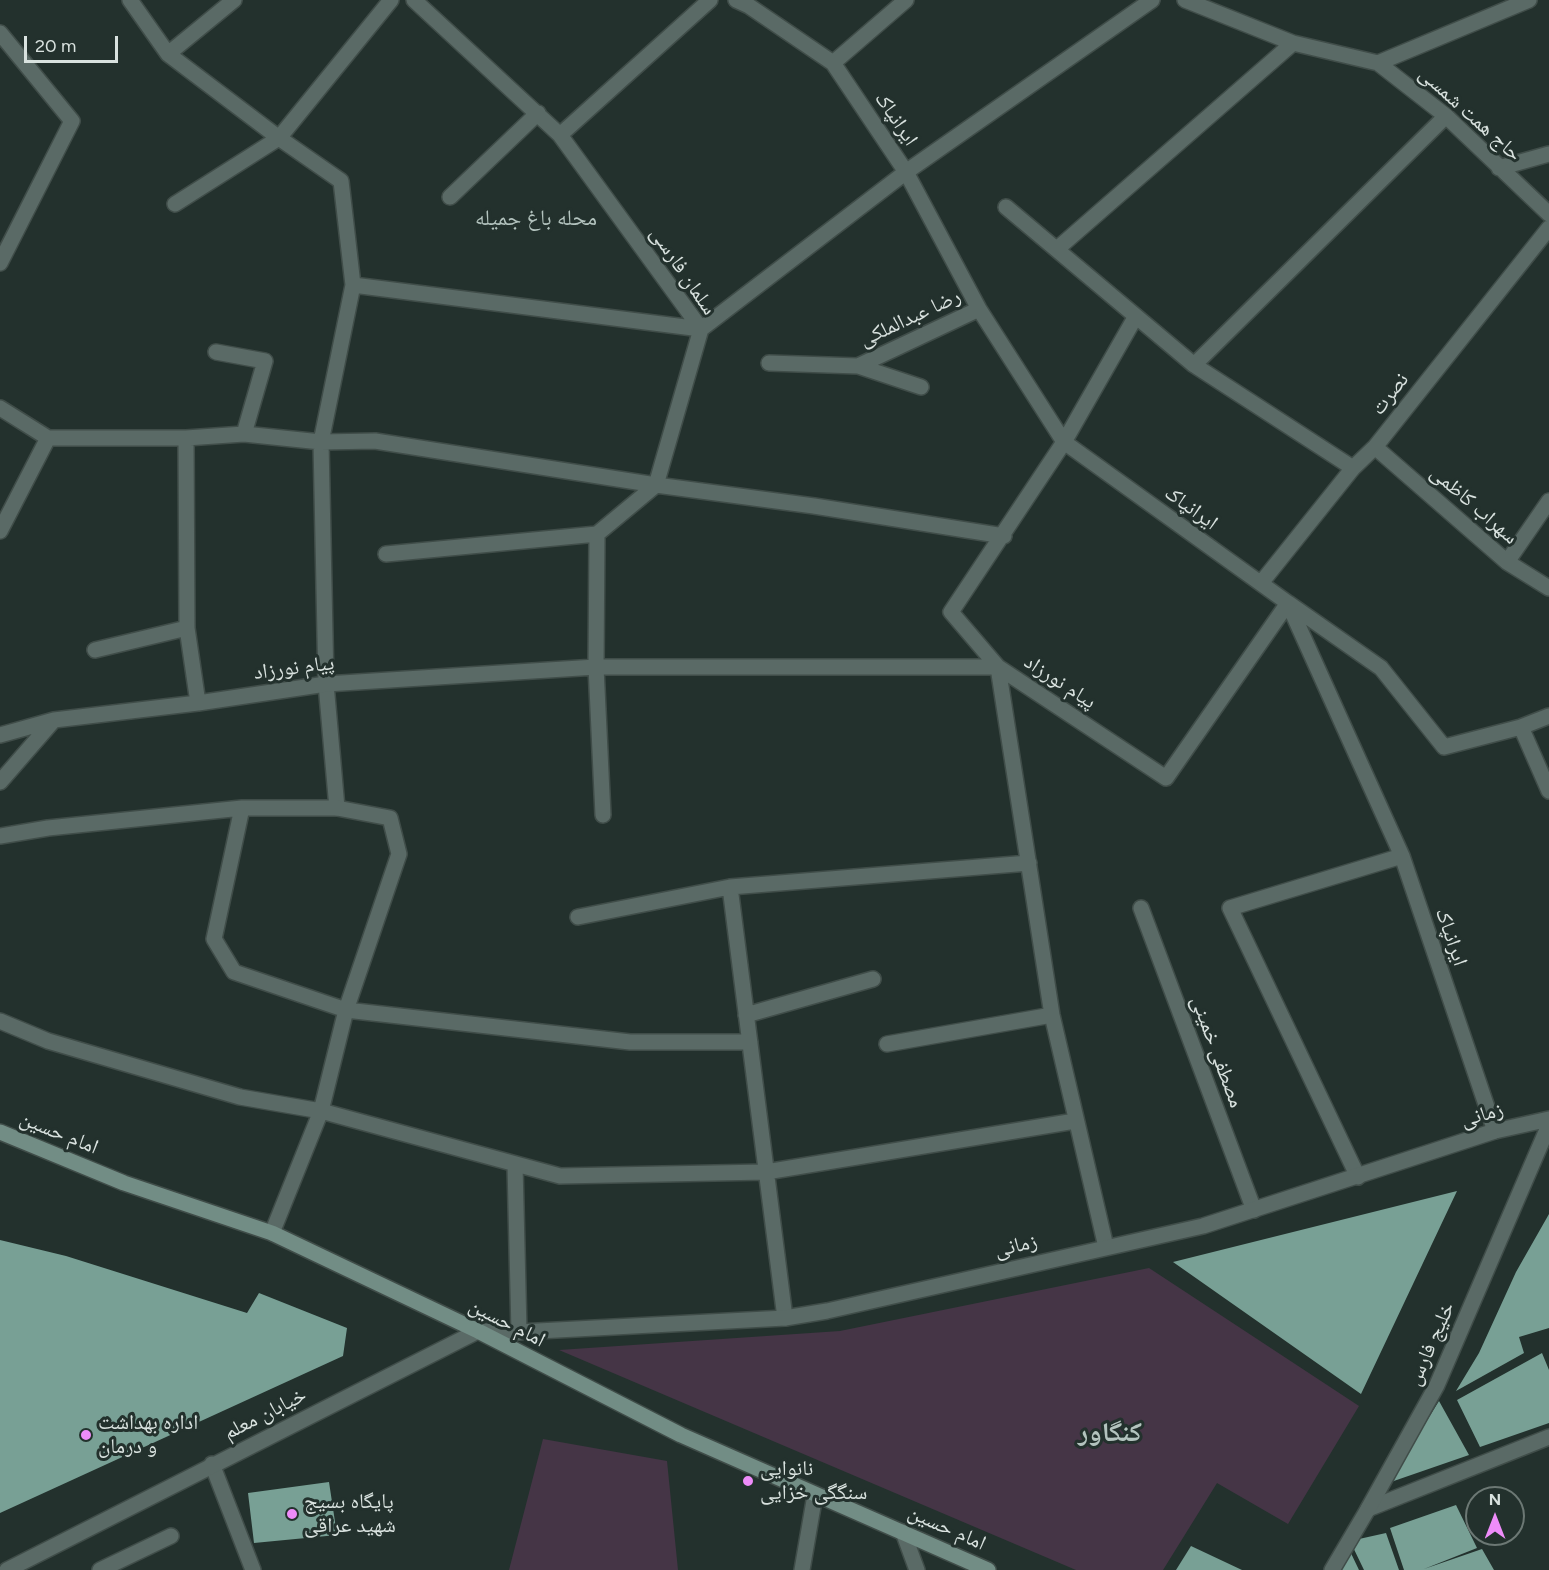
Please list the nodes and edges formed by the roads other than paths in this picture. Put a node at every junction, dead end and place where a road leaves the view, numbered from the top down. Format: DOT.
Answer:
graph roads {
  1 [pos="130,0"];
  2 [pos="234,0"];
  3 [pos="391,0"];
  4 [pos="414,0"];
  5 [pos="710,0"];
  6 [pos="906,0"];
  7 [pos="1152,0"];
  8 [pos="1185,0"];
  9 [pos="1526,0"];
  10 [pos="747,2"];
  11 [pos="0,33"];
  12 [pos="1293,43"];
  13 [pos="168,54"];
  14 [pos="833,63"];
  15 [pos="1378,63"];
  16 [pos="538,113"];
  17 [pos="1446,116"];
  18 [pos="560,135"];
  19 [pos="279,138"];
  20 [pos="1549,153"];
  21 [pos="1499,168"];
  22 [pos="906,172"];
  23 [pos="450,197"];
  24 [pos="175,204"];
  25 [pos="1006,207"];
  26 [pos="1549,214"];
  27 [pos="1549,228"];
  28 [pos="1057,249"];
  29 [pos="0,263"];
  30 [pos="353,285"];
  31 [pos="979,309"];
  32 [pos="1136,316"];
  33 [pos="701,329"];
  34 [pos="216,352"];
  35 [pos="769,363"];
  36 [pos="1194,365"];
  37 [pos="858,366"];
  38 [pos="921,387"];
  39 [pos="0,408"];
  40 [pos="244,434"];
  41 [pos="48,438"];
  42 [pos="186,438"];
  43 [pos="321,442"];
  44 [pos="1064,442"];
  45 [pos="1375,447"];
  46 [pos="1353,468"];
  47 [pos="656,485"];
  48 [pos="1549,501"];
  49 [pos="0,531"];
  50 [pos="597,534"];
  51 [pos="1004,536"];
  52 [pos="386,554"];
  53 [pos="1507,562"];
  54 [pos="1261,583"];
  55 [pos="1549,588"];
  56 [pos="1288,603"];
  57 [pos="187,628"];
  58 [pos="95,650"];
  59 [pos="596,667"];
  60 [pos="998,667"];
  61 [pos="326,684"];
  62 [pos="198,703"];
  63 [pos="1549,716"];
  64 [pos="54,720"];
  65 [pos="1521,728"];
  66 [pos="0,735"];
  67 [pos="0,782"];
  68 [pos="1549,791"];
  69 [pos="242,808"];
  70 [pos="337,808"];
  71 [pos="603,815"];
  72 [pos="0,836"];
  73 [pos="1402,856"];
  74 [pos="1029,863"];
  75 [pos="730,887"];
  76 [pos="1141,908"];
  77 [pos="578,917"];
  78 [pos="873,979"];
  79 [pos="346,1010"];
  80 [pos="746,1015"];
  81 [pos="1052,1015"];
  82 [pos="0,1021"];
  83 [pos="750,1042"];
  84 [pos="887,1044"];
  85 [pos="321,1111"];
  86 [pos="1549,1119"];
  87 [pos="1075,1121"];
  88 [pos="1549,1125"];
  89 [pos="1495,1131"];
  90 [pos="0,1132"];
  91 [pos="516,1165"];
  92 [pos="766,1172"];
  93 [pos="1358,1177"];
  94 [pos="1254,1210"];
  95 [pos="273,1233"];
  96 [pos="1106,1248"];
  97 [pos="785,1318"];
  98 [pos="478,1331"];
  99 [pos="519,1332"];
  100 [pos="1549,1437"];
  101 [pos="212,1464"];
  102 [pos="815,1495"];
  103 [pos="1368,1509"];
  104 [pos="903,1532"];
  105 [pos="171,1536"];
  106 [pos="6,1570"];
  107 [pos="100,1570"];
  108 [pos="253,1570"];
  109 [pos="802,1570"];
  110 [pos="917,1570"];
  111 [pos="988,1570"];
  112 [pos="1332,1570"];
  1 -- 13 [label="street"];
  2 -- 13 [label="street"];
  3 -- 19 [label="street"];
  4 -- 16 [label="street, سلمان فارسی"];
  5 -- 18 [label="street"];
  6 -- 14 [label="street"];
  7 -- 22 [label="street"];
  8 -- 12 [label="street, حاج همت شمسی"];
  9 -- 15 [label="street"];
  10 -- 14 [label="street, ایرانپاک"];
  11 -- 29 [label="street"];
  12 -- 15 [label="street, حاج همت شمسی"];
  12 -- 28 [label="street"];
  13 -- 19 [label="street"];
  14 -- 22 [label="street, ایرانپاک"];
  15 -- 17 [label="street, حاج همت شمسی"];
  16 -- 18 [label="street, سلمان فارسی"];
  16 -- 23 [label="street"];
  17 -- 21 [label="street, حاج همت شمسی"];
  17 -- 36 [label="street"];
  18 -- 33 [label="street, سلمان فارسی"];
  19 -- 24 [label="street"];
  19 -- 30 [label="street"];
  20 -- 21 [label="street"];
  21 -- 26 [label="street, حاج همت شمسی"];
  22 -- 31 [label="street, ایرانپاک"];
  22 -- 33 [label="street"];
  25 -- 28 [label="street"];
  27 -- 45 [label="street, نصرت"];
  28 -- 32 [label="street"];
  30 -- 33 [label="street"];
  30 -- 43 [label="street"];
  31 -- 37 [label="street, رضا عبدالملکی"];
  31 -- 44 [label="street, ایرانپاک"];
  32 -- 36 [label="street"];
  32 -- 44 [label="street"];
  33 -- 47 [label="street, سلمان فارسی"];
  34 -- 40 [label="street"];
  35 -- 37 [label="street, رضا عبدالملکی"];
  36 -- 46 [label="street"];
  37 -- 38 [label="street, رضا عبدالملکی"];
  39 -- 41 [label="street"];
  40 -- 42 [label="street"];
  40 -- 43 [label="street"];
  41 -- 42 [label="street"];
  41 -- 49 [label="street"];
  42 -- 57 [label="street"];
  43 -- 47 [label="street"];
  43 -- 61 [label="street"];
  44 -- 51 [label="street"];
  44 -- 54 [label="street, ایرانپاک"];
  45 -- 46 [label="street, نصرت"];
  45 -- 53 [label="street, سهراب کاظمی"];
  46 -- 54 [label="street, نصرت"];
  47 -- 50 [label="street"];
  47 -- 51 [label="street"];
  48 -- 53 [label="street"];
  50 -- 52 [label="street"];
  50 -- 59 [label="street"];
  51 -- 60 [label="street"];
  53 -- 55 [label="street, سهراب کاظمی"];
  54 -- 56 [label="street, ایرانپاک"];
  56 -- 60 [label="street, پیام نورزاد"];
  56 -- 65 [label="street"];
  56 -- 73 [label="street, ایرانپاک"];
  57 -- 58 [label="street"];
  57 -- 62 [label="street"];
  59 -- 60 [label="street, پیام نورزاد"];
  59 -- 61 [label="street, پیام نورزاد"];
  59 -- 71 [label="street"];
  60 -- 74 [label="street"];
  61 -- 62 [label="street, پیام نورزاد"];
  61 -- 70 [label="street"];
  62 -- 64 [label="street, پیام نورزاد"];
  63 -- 65 [label="street"];
  64 -- 66 [label="street, پیام نورزاد"];
  64 -- 67 [label="street"];
  65 -- 68 [label="street"];
  69 -- 70 [label="street"];
  69 -- 72 [label="street"];
  69 -- 79 [label="street"];
  70 -- 79 [label="street"];
  73 -- 89 [label="street, ایرانپاک"];
  73 -- 93 [label="street"];
  74 -- 75 [label="street"];
  74 -- 81 [label="street"];
  75 -- 77 [label="street"];
  75 -- 80 [label="street"];
  76 -- 94 [label="street, مصطفی خمینی"];
  78 -- 80 [label="street"];
  79 -- 83 [label="street"];
  79 -- 85 [label="street"];
  80 -- 83 [label="street"];
  81 -- 84 [label="street"];
  81 -- 87 [label="street"];
  82 -- 85 [label="street"];
  83 -- 92 [label="street"];
  85 -- 91 [label="street"];
  85 -- 95 [label="street"];
  86 -- 89 [label="street, زمانی"];
  87 -- 92 [label="street"];
  87 -- 96 [label="street"];
  88 -- 103 [label="street, خلیج فارس"];
  89 -- 93 [label="street, زمانی"];
  90 -- 95 [label="main road, امام حسین"];
  91 -- 92 [label="street"];
  91 -- 99 [label="street"];
  92 -- 97 [label="street"];
  93 -- 94 [label="street, زمانی"];
  94 -- 96 [label="street, زمانی"];
  95 -- 98 [label="main road, امام حسین"];
  96 -- 97 [label="street, زمانی"];
  97 -- 99 [label="street, زمانی"];
  98 -- 99 [label="street, زمانی"];
  98 -- 101 [label="street, خیابان معلم"];
  98 -- 102 [label="main road, امام حسین"];
  100 -- 103 [label="street"];
  101 -- 106 [label="street, خیابان معلم"];
  101 -- 108 [label="street"];
  102 -- 104 [label="main road, امام حسین"];
  102 -- 109 [label="street"];
  103 -- 112 [label="street, خلیج فارس"];
  104 -- 110 [label="street"];
  104 -- 111 [label="main road, امام حسین"];
  105 -- 107 [label="street"];
}
